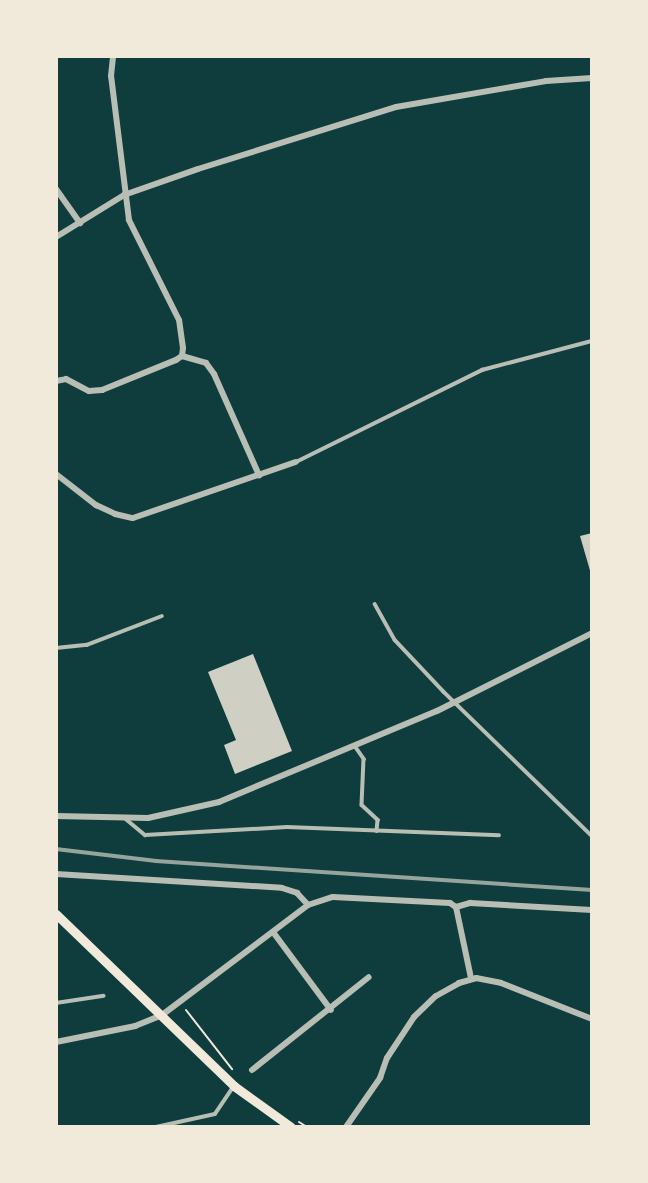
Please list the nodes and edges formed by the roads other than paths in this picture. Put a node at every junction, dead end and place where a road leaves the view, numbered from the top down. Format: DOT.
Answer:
graph roads {
  1 [pos="113,56"];
  2 [pos="592,78"];
  3 [pos="56,189"];
  4 [pos="124,195"];
  5 [pos="80,223"];
  6 [pos="56,237"];
  7 [pos="592,341"];
  8 [pos="182,356"];
  9 [pos="56,381"];
  10 [pos="296,462"];
  11 [pos="56,474"];
  12 [pos="259,475"];
  13 [pos="375,604"];
  14 [pos="162,616"];
  15 [pos="592,633"];
  16 [pos="56,648"];
  17 [pos="455,703"];
  18 [pos="355,746"];
  19 [pos="56,816"];
  20 [pos="126,819"];
  21 [pos="377,831"];
  22 [pos="499,835"];
  23 [pos="592,836"];
  24 [pos="56,874"];
  25 [pos="308,905"];
  26 [pos="456,907"];
  27 [pos="592,910"];
  28 [pos="56,914"];
  29 [pos="273,932"];
  30 [pos="369,977"];
  31 [pos="471,978"];
  32 [pos="103,996"];
  33 [pos="56,1003"];
  34 [pos="331,1010"];
  35 [pos="162,1015"];
  36 [pos="592,1018"];
  37 [pos="56,1042"];
  38 [pos="252,1070"];
  39 [pos="234,1086"];
  40 [pos="156,1127"];
  41 [pos="291,1127"];
  42 [pos="346,1127"];
  1 -- 4 [label="street"];
  2 -- 4 [label="street"];
  3 -- 5 [label="street"];
  4 -- 5 [label="street"];
  4 -- 8 [label="street"];
  5 -- 6 [label="street"];
  7 -- 10 [label="lane"];
  8 -- 9 [label="street"];
  8 -- 12 [label="street"];
  10 -- 12 [label="street"];
  11 -- 12 [label="street"];
  13 -- 17 [label="lane"];
  14 -- 16 [label="lane"];
  15 -- 17 [label="street"];
  17 -- 18 [label="street"];
  17 -- 23 [label="lane"];
  18 -- 20 [label="street"];
  18 -- 21 [label="lane"];
  19 -- 20 [label="street"];
  20 -- 21 [label="lane"];
  21 -- 22 [label="lane"];
  24 -- 25 [label="street"];
  25 -- 26 [label="street"];
  25 -- 29 [label="street"];
  26 -- 27 [label="street"];
  26 -- 31 [label="street"];
  28 -- 35 [label="main road"];
  29 -- 34 [label="street"];
  29 -- 35 [label="street"];
  30 -- 34 [label="street"];
  31 -- 36 [label="street"];
  31 -- 42 [label="street"];
  32 -- 33 [label="lane"];
  34 -- 38 [label="street"];
  35 -- 37 [label="street"];
  35 -- 39 [label="main road"];
  39 -- 40 [label="lane"];
  39 -- 41 [label="main road"];
}
